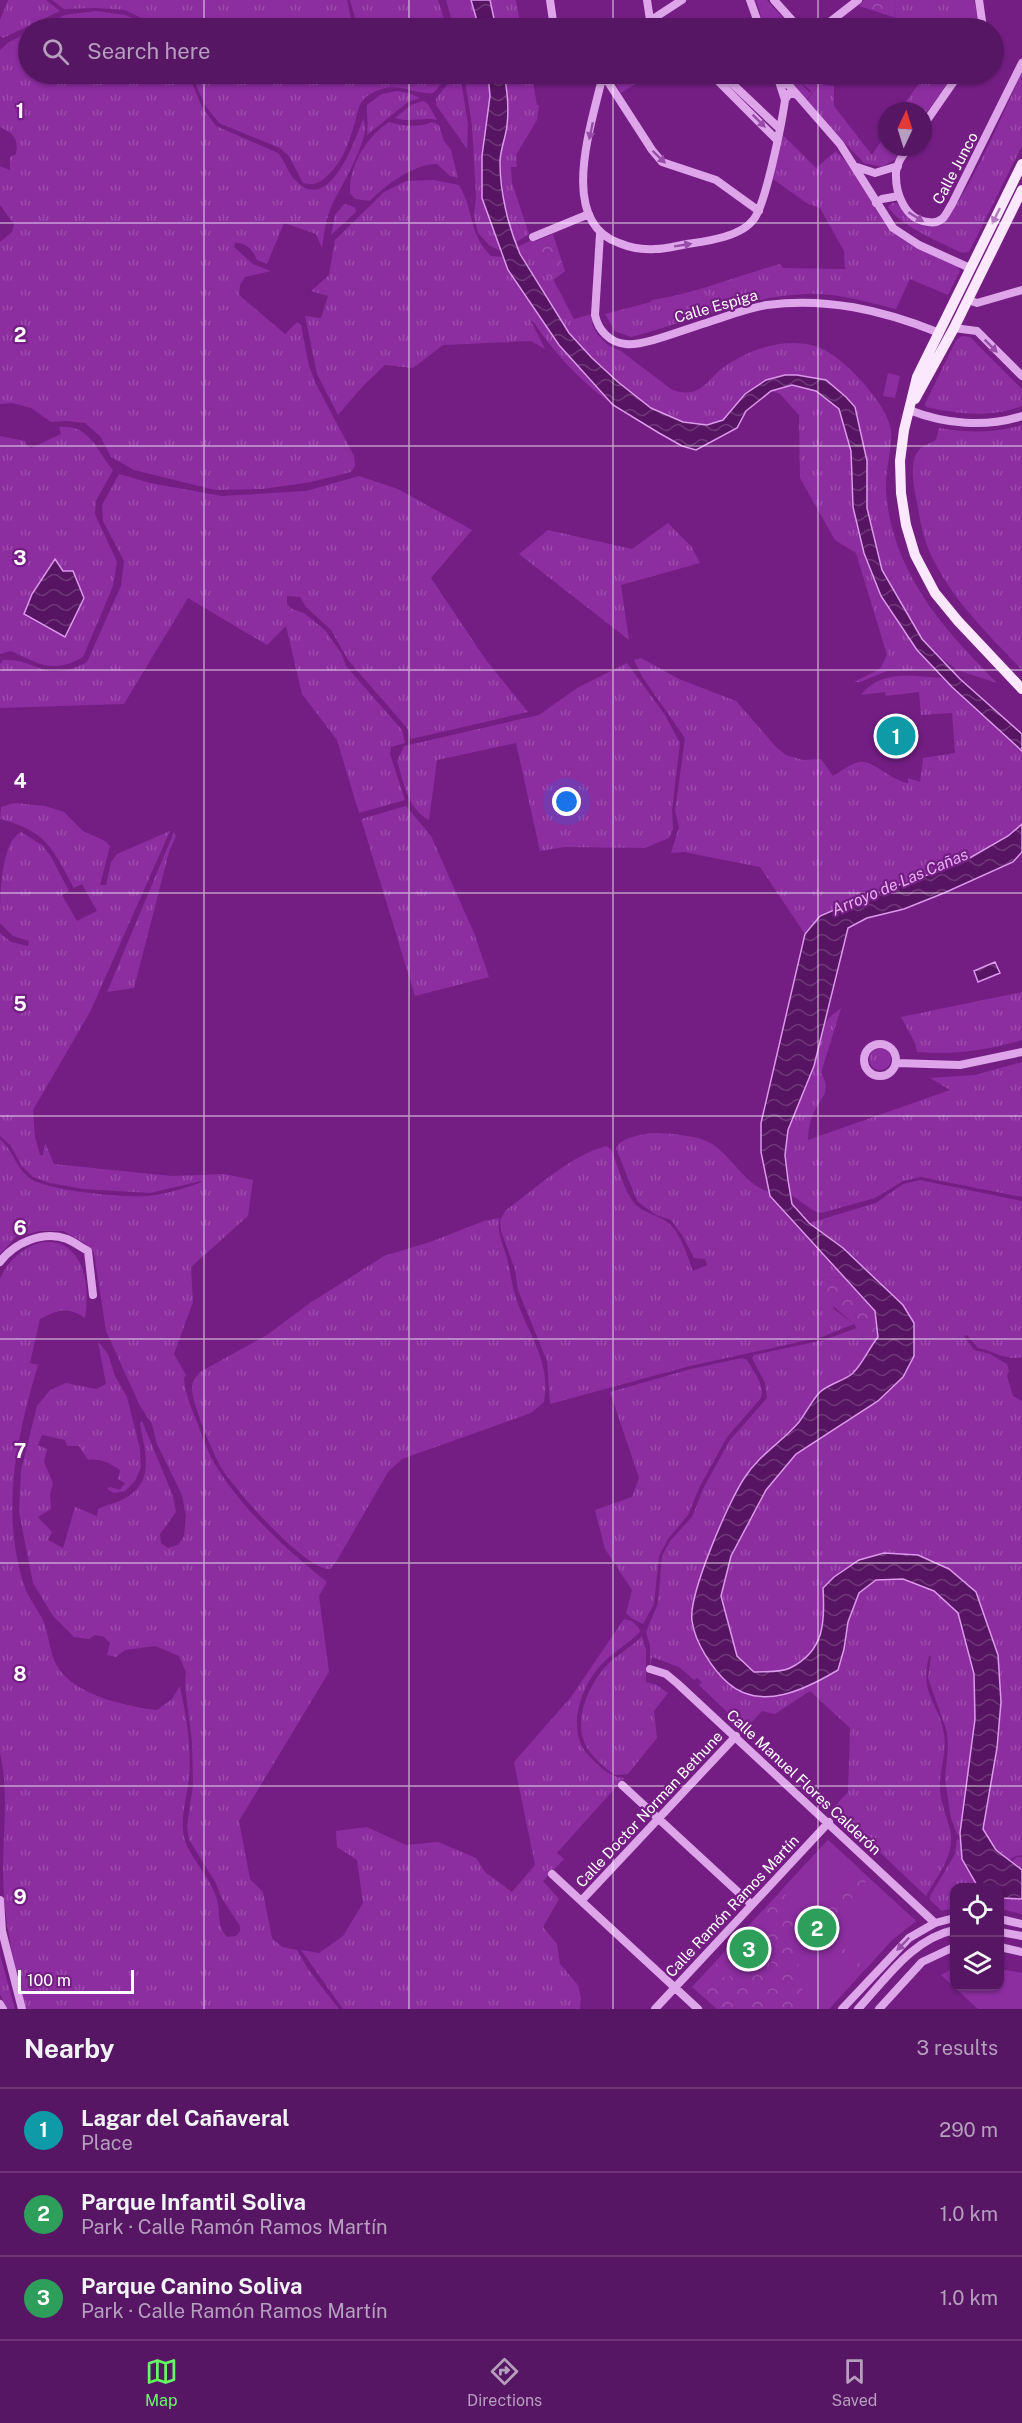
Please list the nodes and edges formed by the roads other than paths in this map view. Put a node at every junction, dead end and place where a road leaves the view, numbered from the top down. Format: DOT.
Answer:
graph roads {
  1 [pos="550,0"];
  2 [pos="647,0"];
  3 [pos="682,0"];
  4 [pos="750,0"];
  5 [pos="774,0"];
  6 [pos="858,0"];
  7 [pos="980,0"];
  8 [pos="553,18"];
  9 [pos="650,18"];
  10 [pos="653,18"];
  11 [pos="756,18"];
  12 [pos="790,18"];
  13 [pos="835,18"];
  14 [pos="982,18"];
  15 [pos="1022,63"];
  16 [pos="601,84"];
  17 [pos="609,84"];
  18 [pos="721,84"];
  19 [pos="733,84"];
  20 [pos="781,84"];
  21 [pos="787,84"];
  22 [pos="952,84"];
  23 [pos="797,95"];
  24 [pos="785,100"];
  25 [pos="932,113"];
  26 [pos="779,128"];
  27 [pos="776,139"];
  28 [pos="904,156"];
  29 [pos="1022,164"];
  30 [pos="898,166"];
  31 [pos="857,167"];
  32 [pos="875,173"];
  33 [pos="866,183"];
  34 [pos="1022,190"];
  35 [pos="899,196"];
  36 [pos="876,203"];
  37 [pos="759,211"];
  38 [pos="589,214"];
  39 [pos="600,234"];
  40 [pos="533,237"];
  41 [pos="970,268"];
  42 [pos="1022,290"];
  43 [pos="968,300"];
  44 [pos="954,327"];
  45 [pos="937,332"];
  46 [pos="1022,376"];
  47 [pos="918,393"];
  48 [pos="909,410"];
  49 [pos="1022,416"];
  50 [pos="1022,689"];
  51 [pos="1022,1052"];
  52 [pos="896,1063"];
  53 [pos="0,1262"];
  54 [pos="93,1294"];
  55 [pos="650,1669"];
  56 [pos="736,1736"];
  57 [pos="622,1785"];
  58 [pos="658,1818"];
  59 [pos="829,1822"];
  60 [pos="552,1874"];
  61 [pos="0,1900"];
  62 [pos="582,1900"];
  63 [pos="751,1904"];
  64 [pos="950,1919"];
  65 [pos="1004,1920"];
  66 [pos="935,1923"];
  67 [pos="1022,1924"];
  68 [pos="950,1931"];
  69 [pos="1004,1933"];
  70 [pos="1022,1936"];
  71 [pos="1004,1948"];
  72 [pos="950,1949"];
  73 [pos="1022,1952"];
  74 [pos="675,1988"];
  75 [pos="0,2004"];
  76 [pos="3,2009"];
  77 [pos="22,2009"];
  78 [pos="655,2009"];
  79 [pos="698,2009"];
  80 [pos="842,2009"];
  81 [pos="858,2009"];
  82 [pos="879,2009"];
  1 -- 8 [label="street"];
  2 -- 9 [label="street"];
  3 -- 10 [label="street"];
  4 -- 11 [label="street"];
  5 -- 12 [label="street"];
  6 -- 13 [label="street"];
  7 -- 14 [label="street"];
  35 -- 15 [label="street, Calle Junco, one-way"];
  16 -- 38 [label="street, one-way"];
  17 -- 37 [label="street, one-way"];
  18 -- 27 [label="street, one-way"];
  19 -- 26 [label="street"];
  20 -- 24 [label="street"];
  21 -- 23 [label="street"];
  22 -- 25 [label="street"];
  23 -- 24 [label="street"];
  23 -- 31 [label="street"];
  24 -- 26 [label="street"];
  26 -- 27 [label="street"];
  27 -- 37 [label="street"];
  28 -- 30 [label="street"];
  29 -- 41 [label="main road, one-way"];
  30 -- 32 [label="street"];
  30 -- 35 [label="street"];
  31 -- 32 [label="street"];
  31 -- 33 [label="street"];
  32 -- 33 [label="street"];
  33 -- 36 [label="street"];
  34 -- 43 [label="main road"];
  35 -- 36 [label="street"];
  36 -- 41 [label="street"];
  39 -- 37 [label="street, one-way"];
  38 -- 39 [label="street"];
  38 -- 40 [label="street"];
  39 -- 45 [label="street, Calle Espiga"];
  41 -- 45 [label="main road"];
  42 -- 43 [label="street"];
  43 -- 44 [label="main road"];
  44 -- 46 [label="street, one-way"];
  44 -- 47 [label="main road"];
  45 -- 47 [label="main road"];
  45 -- 48 [label="main road"];
  47 -- 48 [label="main road"];
  48 -- 49 [label="street"];
  48 -- 50 [label="main road"];
  51 -- 52 [label="street"];
  53 -- 54 [label="street"];
  55 -- 56 [label="street, Calle Manuel Flores Calderón"];
  56 -- 58 [label="street, Calle Doctor Norman Bethune"];
  56 -- 59 [label="street, Calle Manuel Flores Calderón"];
  57 -- 58 [label="street"];
  58 -- 62 [label="street, Calle Doctor Norman Bethune"];
  58 -- 63 [label="street"];
  59 -- 63 [label="street, Calle Ramón Ramos Martín"];
  59 -- 66 [label="street, Calle Manuel Flores Calderón"];
  60 -- 62 [label="street"];
  61 -- 77 [label="street"];
  62 -- 74 [label="street"];
  63 -- 74 [label="street, Calle Ramón Ramos Martín"];
  64 -- 66 [label="street"];
  65 -- 67 [label="street"];
  66 -- 80 [label="street, one-way"];
  68 -- 81 [label="street"];
  69 -- 70 [label="street"];
  71 -- 73 [label="street"];
  72 -- 82 [label="street"];
  74 -- 78 [label="street, Calle Ramón Ramos Martín"];
  74 -- 79 [label="street"];
  75 -- 76 [label="street"];
}
